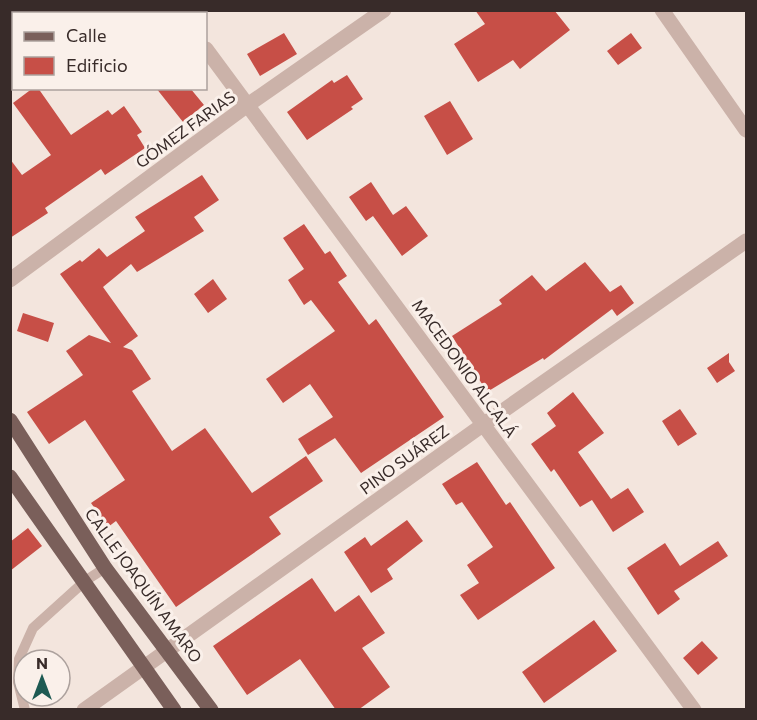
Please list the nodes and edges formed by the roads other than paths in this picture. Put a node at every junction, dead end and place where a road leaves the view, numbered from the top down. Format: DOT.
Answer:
graph roads {
  1 [pos="384,10"];
  2 [pos="662,10"];
  3 [pos="207,50"];
  4 [pos="249,104"];
  5 [pos="747,130"];
  6 [pos="747,241"];
  7 [pos="10,280"];
  8 [pos="10,420"];
  9 [pos="484,424"];
  10 [pos="10,477"];
  11 [pos="105,568"];
  12 [pos="85,581"];
  13 [pos="168,650"];
  14 [pos="144,668"];
  15 [pos="25,710"];
  16 [pos="84,710"];
  17 [pos="174,710"];
  18 [pos="211,710"];
  19 [pos="694,710"];
  1 -- 4 [label="street, GÓMEZ FARIAS"];
  2 -- 5 [label="street"];
  3 -- 4 [label="street, MACEDONIO ALCALÁ"];
  4 -- 7 [label="street, GÓMEZ FARIAS"];
  4 -- 9 [label="street, MACEDONIO ALCALÁ"];
  6 -- 9 [label="street, PINO SUÁREZ"];
  8 -- 11 [label="main road, CALLE JOAQUÍN AMARO"];
  9 -- 13 [label="street, PINO SUÁREZ"];
  9 -- 19 [label="street, MACEDONIO ALCALÁ"];
  10 -- 12 [label="main road"];
  11 -- 12 [label="lane"];
  11 -- 13 [label="main road, CALLE JOAQUÍN AMARO"];
  12 -- 14 [label="main road"];
  12 -- 15 [label="lane"];
  13 -- 14 [label="street, PINO SUÁREZ"];
  13 -- 18 [label="main road, CALLE JOAQUÍN AMARO"];
  14 -- 16 [label="street, PINO SUÁREZ"];
  14 -- 17 [label="main road"];
}
